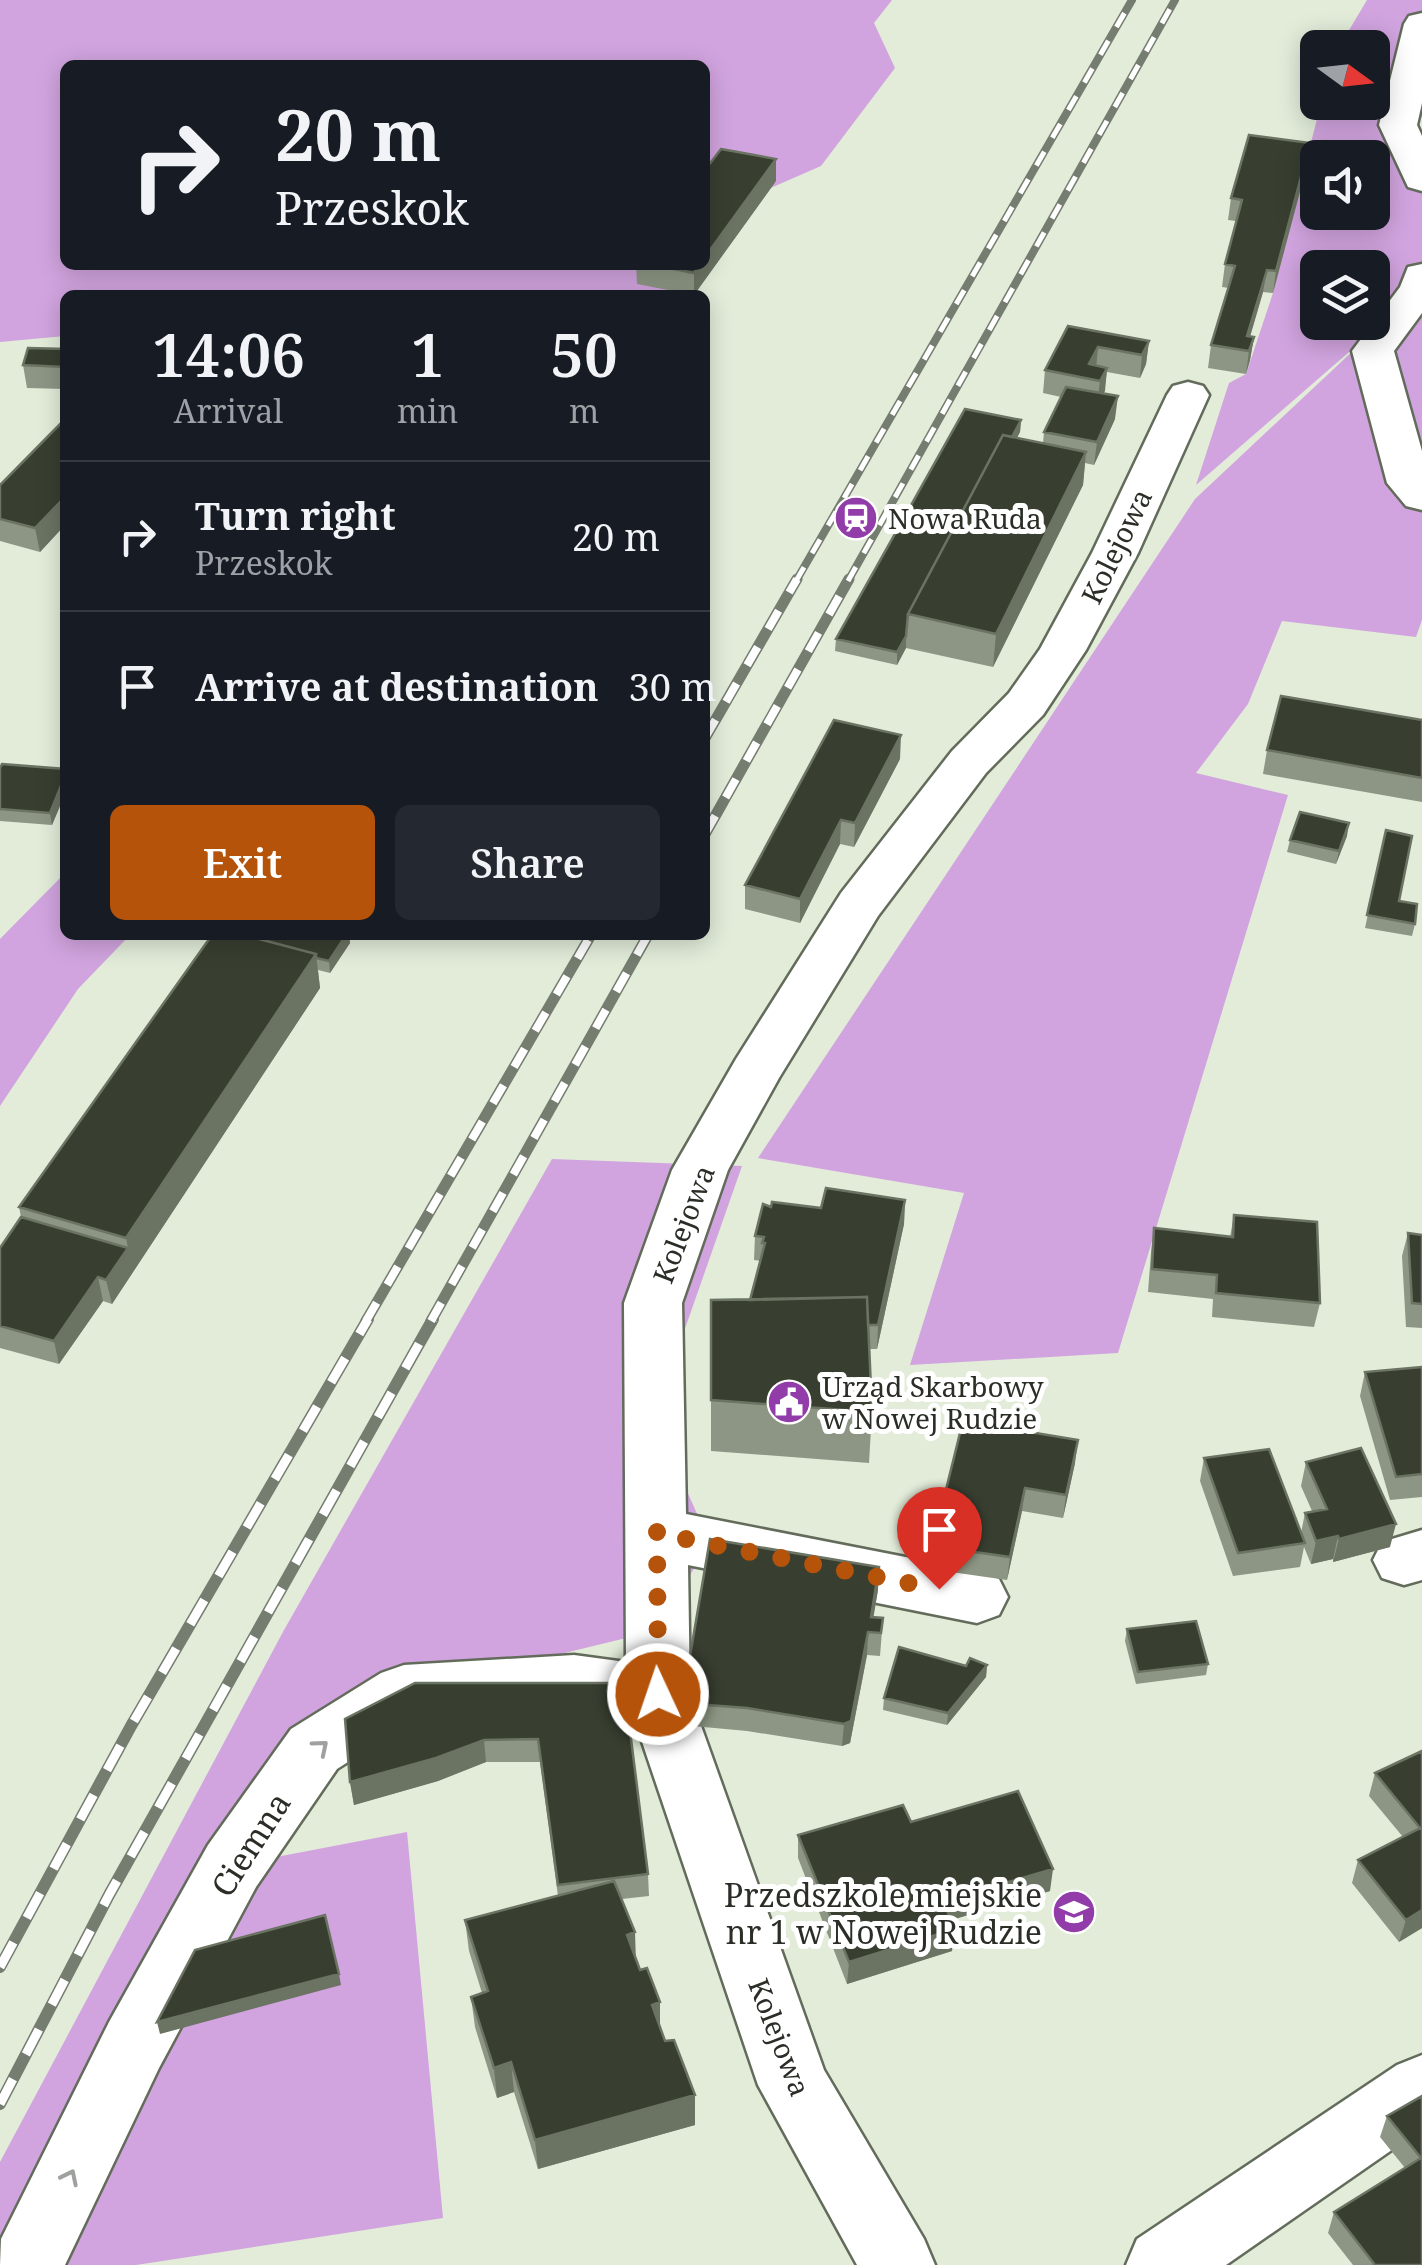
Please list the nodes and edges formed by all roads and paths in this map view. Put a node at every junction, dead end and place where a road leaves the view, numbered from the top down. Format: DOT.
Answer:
graph roads {
  1 [pos="1422,24"];
  2 [pos="1422,179"];
  3 [pos="1421,285"];
  4 [pos="1188,395"];
  5 [pos="1422,497"];
  6 [pos="657,1530"];
  7 [pos="977,1597"];
  8 [pos="658,1694"];
  9 [pos="1422,2088"];
  10 [pos="27,2265"];
  11 [pos="898,2265"];
  12 [pos="1163,2265"];
  1 -- 2 [label="street"];
  3 -- 5 [label="street"];
  4 -- 6 [label="street, Kolejowa"];
  6 -- 7 [label="street"];
  6 -- 8 [label="street, Kolejowa"];
  10 -- 8 [label="street, Ciemna, one-way"];
  8 -- 11 [label="street, Kolejowa"];
  9 -- 12 [label="street"];
}
